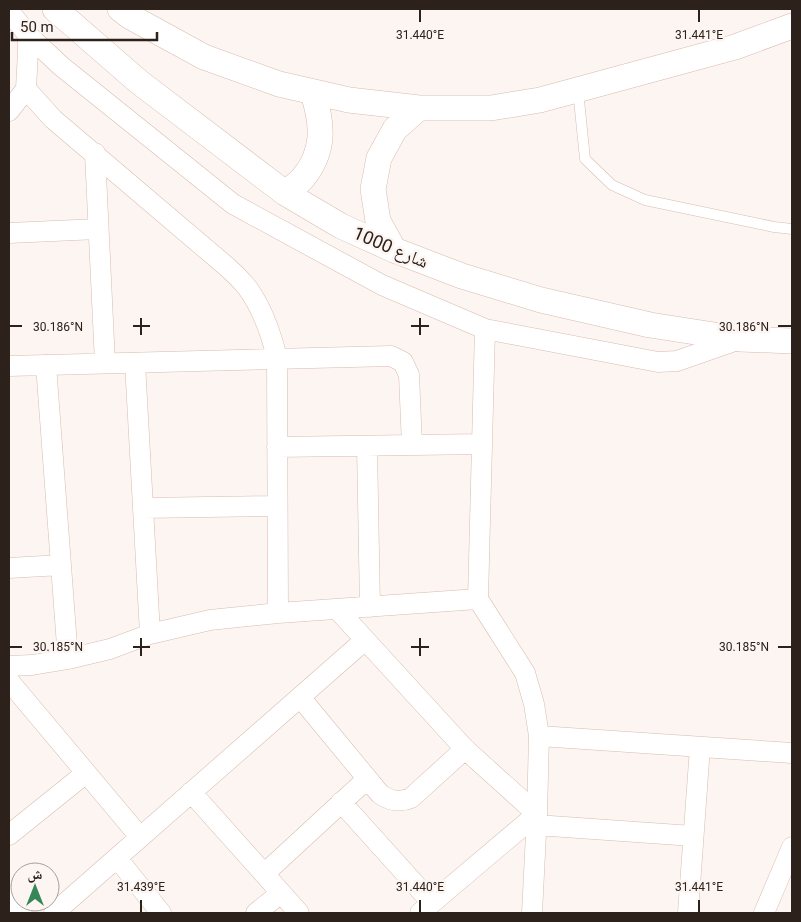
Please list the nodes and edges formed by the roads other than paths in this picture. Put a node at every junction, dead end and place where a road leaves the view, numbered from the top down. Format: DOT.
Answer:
graph roads {
  1 [pos="55,9"];
  2 [pos="120,9"];
  3 [pos="9,11"];
  4 [pos="792,26"];
  5 [pos="28,34"];
  6 [pos="26,89"];
  7 [pos="578,90"];
  8 [pos="313,93"];
  9 [pos="419,108"];
  10 [pos="9,111"];
  11 [pos="95,153"];
  12 [pos="285,193"];
  13 [pos="792,228"];
  14 [pos="98,229"];
  15 [pos="9,234"];
  16 [pos="394,250"];
  17 [pos="485,329"];
  18 [pos="740,339"];
  19 [pos="792,341"];
  20 [pos="277,358"];
  21 [pos="105,363"];
  22 [pos="135,363"];
  23 [pos="46,365"];
  24 [pos="9,366"];
  25 [pos="482,444"];
  26 [pos="412,445"];
  27 [pos="366,446"];
  28 [pos="277,447"];
  29 [pos="277,506"];
  30 [pos="143,508"];
  31 [pos="61,565"];
  32 [pos="9,568"];
  33 [pos="478,599"];
  34 [pos="370,607"];
  35 [pos="337,609"];
  36 [pos="278,613"];
  37 [pos="150,634"];
  38 [pos="365,640"];
  39 [pos="68,660"];
  40 [pos="9,666"];
  41 [pos="9,681"];
  42 [pos="300,697"];
  43 [pos="539,736"];
  44 [pos="700,747"];
  45 [pos="466,749"];
  46 [pos="792,754"];
  47 [pos="86,773"];
  48 [pos="367,779"];
  49 [pos="191,792"];
  50 [pos="341,802"];
  51 [pos="537,820"];
  52 [pos="9,835"];
  53 [pos="693,836"];
  54 [pos="140,838"];
  55 [pos="792,847"];
  56 [pos="117,858"];
  57 [pos="264,874"];
  58 [pos="281,893"];
  59 [pos="9,896"];
  60 [pos="426,908"];
  61 [pos="22,913"];
  62 [pos="54,913"];
  63 [pos="161,913"];
  64 [pos="256,913"];
  65 [pos="299,913"];
  66 [pos="532,913"];
  67 [pos="688,913"];
  68 [pos="764,913"];
  1 -- 12 [label="street, شارع 1000"];
  2 -- 8 [label="street"];
  3 -- 5 [label="street"];
  4 -- 7 [label="street"];
  5 -- 6 [label="street"];
  5 -- 17 [label="street"];
  6 -- 10 [label="street"];
  6 -- 11 [label="street"];
  7 -- 9 [label="street"];
  7 -- 13 [label="lane"];
  8 -- 9 [label="street"];
  8 -- 12 [label="street"];
  9 -- 16 [label="street"];
  11 -- 14 [label="street"];
  11 -- 20 [label="street"];
  12 -- 16 [label="street, شارع 1000"];
  14 -- 15 [label="street"];
  14 -- 21 [label="street"];
  16 -- 18 [label="street, شارع 1000"];
  17 -- 18 [label="street"];
  17 -- 25 [label="street"];
  18 -- 19 [label="street, شارع 1000"];
  20 -- 22 [label="street"];
  20 -- 26 [label="street"];
  20 -- 28 [label="street"];
  21 -- 22 [label="street"];
  21 -- 23 [label="street"];
  22 -- 30 [label="street"];
  23 -- 24 [label="street"];
  23 -- 31 [label="street"];
  25 -- 26 [label="street"];
  25 -- 33 [label="street"];
  26 -- 27 [label="street"];
  27 -- 28 [label="street"];
  27 -- 34 [label="street"];
  28 -- 29 [label="street"];
  29 -- 30 [label="street"];
  29 -- 36 [label="street"];
  30 -- 37 [label="street"];
  31 -- 32 [label="street"];
  31 -- 39 [label="street"];
  33 -- 34 [label="street"];
  33 -- 43 [label="street"];
  34 -- 35 [label="street"];
  35 -- 36 [label="street"];
  35 -- 38 [label="street"];
  36 -- 37 [label="street"];
  37 -- 39 [label="street"];
  38 -- 42 [label="street"];
  38 -- 45 [label="street"];
  39 -- 40 [label="street"];
  41 -- 47 [label="street"];
  42 -- 48 [label="street"];
  42 -- 49 [label="street"];
  43 -- 44 [label="street"];
  43 -- 51 [label="street"];
  44 -- 46 [label="street"];
  44 -- 53 [label="street"];
  45 -- 48 [label="street"];
  45 -- 51 [label="street"];
  47 -- 52 [label="street"];
  47 -- 54 [label="street"];
  48 -- 50 [label="street"];
  49 -- 54 [label="street"];
  49 -- 57 [label="street"];
  50 -- 57 [label="street"];
  50 -- 60 [label="street"];
  51 -- 53 [label="street"];
  51 -- 60 [label="street"];
  51 -- 66 [label="street"];
  53 -- 67 [label="street"];
  54 -- 56 [label="street"];
  55 -- 68 [label="street"];
  56 -- 62 [label="street"];
  56 -- 63 [label="street"];
  57 -- 58 [label="street"];
  58 -- 64 [label="street"];
  58 -- 65 [label="street"];
  59 -- 61 [label="street"];
}
